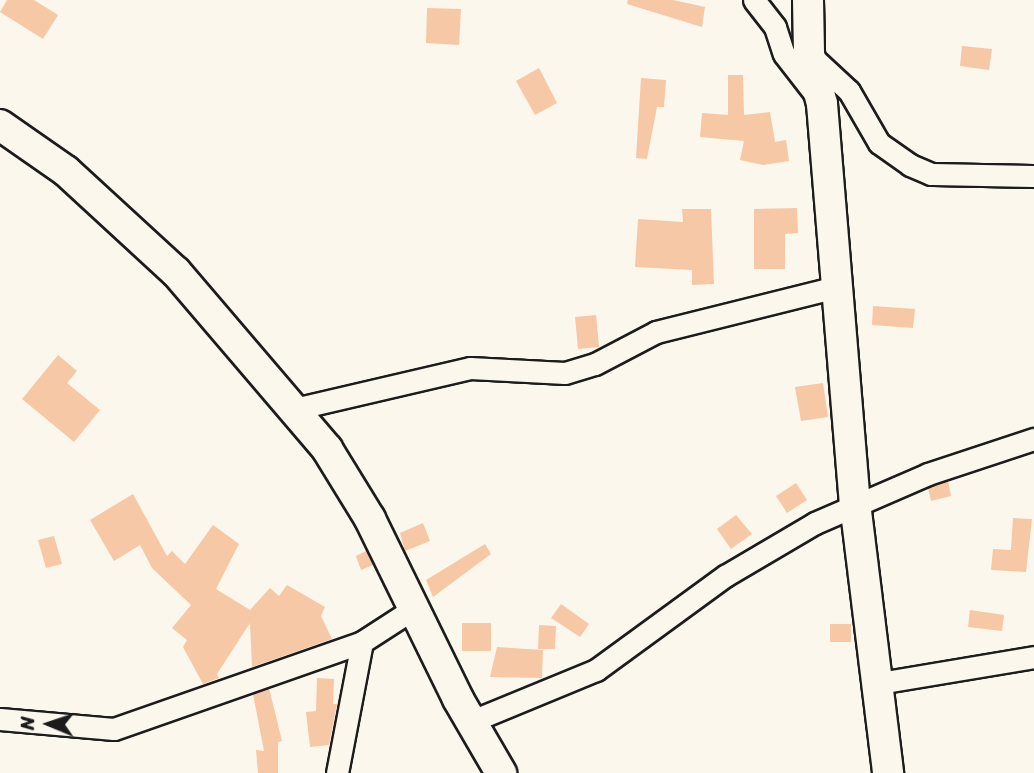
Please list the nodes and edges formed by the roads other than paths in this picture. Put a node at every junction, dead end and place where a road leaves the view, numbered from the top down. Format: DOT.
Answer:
graph roads {
  1 [pos="754,0"];
  2 [pos="808,0"];
  3 [pos="809,54"];
  4 [pos="822,104"];
  5 [pos="0,124"];
  6 [pos="1034,177"];
  7 [pos="837,281"];
  8 [pos="290,410"];
  9 [pos="1034,439"];
  10 [pos="855,503"];
  11 [pos="416,607"];
  12 [pos="362,642"];
  13 [pos="1034,657"];
  14 [pos="879,683"];
  15 [pos="458,699"];
  16 [pos="0,719"];
  17 [pos="337,773"];
  18 [pos="501,773"];
  19 [pos="888,773"];
  1 -- 4 [label="street"];
  2 -- 3 [label="main road"];
  3 -- 4 [label="main road"];
  3 -- 6 [label="street"];
  4 -- 7 [label="main road"];
  5 -- 8 [label="main road"];
  7 -- 8 [label="street"];
  7 -- 10 [label="main road"];
  8 -- 11 [label="main road"];
  9 -- 10 [label="street"];
  10 -- 14 [label="main road"];
  10 -- 15 [label="street"];
  11 -- 12 [label="street"];
  11 -- 15 [label="main road"];
  12 -- 16 [label="street"];
  12 -- 17 [label="street"];
  13 -- 14 [label="street"];
  14 -- 19 [label="main road"];
  15 -- 18 [label="main road"];
}
